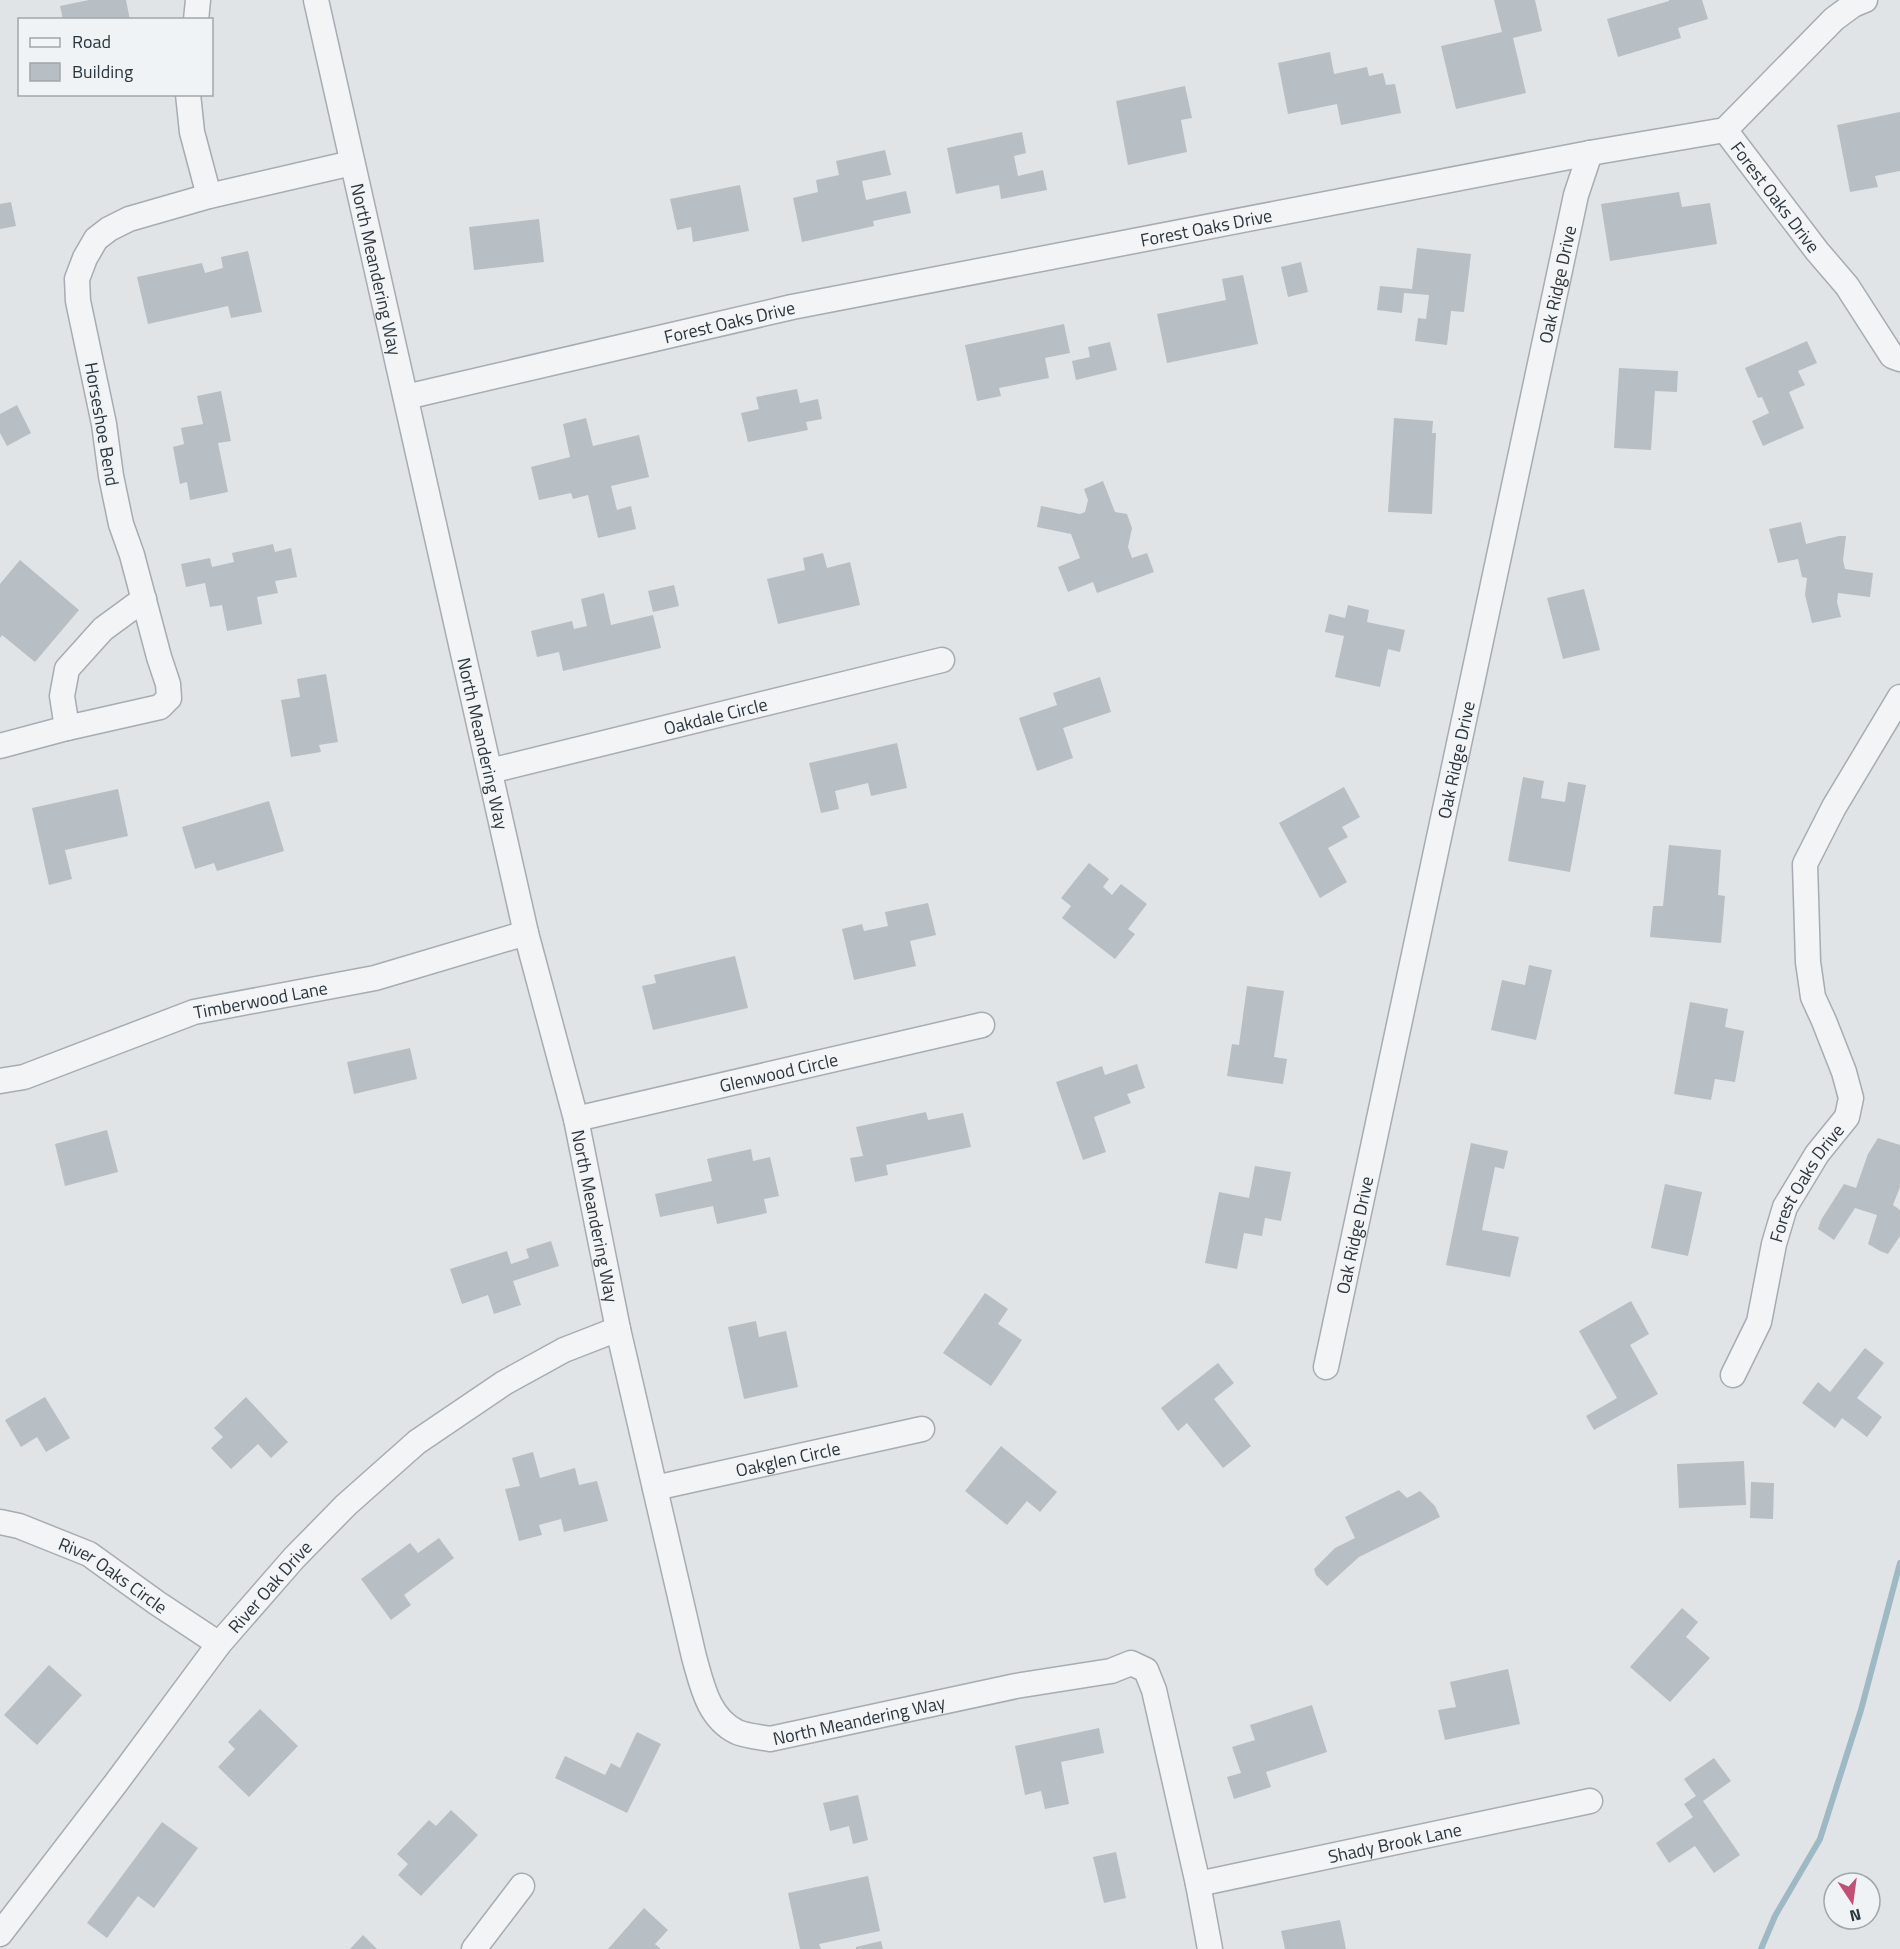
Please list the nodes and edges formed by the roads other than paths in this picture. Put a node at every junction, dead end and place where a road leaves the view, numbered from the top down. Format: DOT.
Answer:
graph roads {
  1 [pos="198,0"];
  2 [pos="316,0"];
  3 [pos="1865,0"];
  4 [pos="196,18"];
  5 [pos="188,96"];
  6 [pos="1725,130"];
  7 [pos="1590,153"];
  8 [pos="352,163"];
  9 [pos="209,196"];
  10 [pos="1900,359"];
  11 [pos="406,397"];
  12 [pos="144,599"];
  13 [pos="942,660"];
  14 [pos="1900,697"];
  15 [pos="67,728"];
  16 [pos="0,746"];
  17 [pos="490,771"];
  18 [pos="526,933"];
  19 [pos="982,1025"];
  20 [pos="0,1081"];
  21 [pos="576,1119"];
  22 [pos="618,1329"];
  23 [pos="1326,1367"];
  24 [pos="1733,1375"];
  25 [pos="922,1428"];
  26 [pos="655,1488"];
  27 [pos="0,1522"];
  28 [pos="219,1644"];
  29 [pos="1590,1801"];
  30 [pos="1198,1884"];
  31 [pos="522,1886"];
  32 [pos="0,1934"];
  33 [pos="474,1949"];
  34 [pos="1210,1949"];
  1 -- 4 [label="street"];
  2 -- 8 [label="street, North Meandering Way"];
  3 -- 6 [label="street"];
  5 -- 9 [label="street"];
  6 -- 7 [label="street, Forest Oaks Drive"];
  6 -- 10 [label="street, Forest Oaks Drive"];
  7 -- 11 [label="street, Forest Oaks Drive"];
  7 -- 23 [label="street, Oak Ridge Drive"];
  8 -- 9 [label="street, Horseshoe Bend"];
  8 -- 11 [label="street, North Meandering Way"];
  9 -- 12 [label="street, Horseshoe Bend"];
  11 -- 17 [label="street, North Meandering Way"];
  12 -- 15 [label="street"];
  12 -- 15 [label="street, Horseshoe Bend"];
  13 -- 17 [label="street, Oakdale Circle"];
  14 -- 24 [label="street, Forest Oaks Drive"];
  15 -- 16 [label="street, Horseshoe Bend"];
  17 -- 18 [label="street, North Meandering Way"];
  18 -- 20 [label="street, Timberwood Lane"];
  18 -- 21 [label="street, North Meandering Way"];
  19 -- 21 [label="street, Glenwood Circle"];
  21 -- 22 [label="street, North Meandering Way"];
  22 -- 26 [label="street, North Meandering Way"];
  22 -- 28 [label="street, River Oak Drive"];
  25 -- 26 [label="street, Oakglen Circle"];
  26 -- 30 [label="street, North Meandering Way"];
  27 -- 28 [label="street, River Oaks Circle"];
  28 -- 32 [label="street, River Oak Drive"];
  29 -- 30 [label="street, Shady Brook Lane"];
  30 -- 34 [label="street, North Meandering Way"];
  31 -- 33 [label="street"];
}
